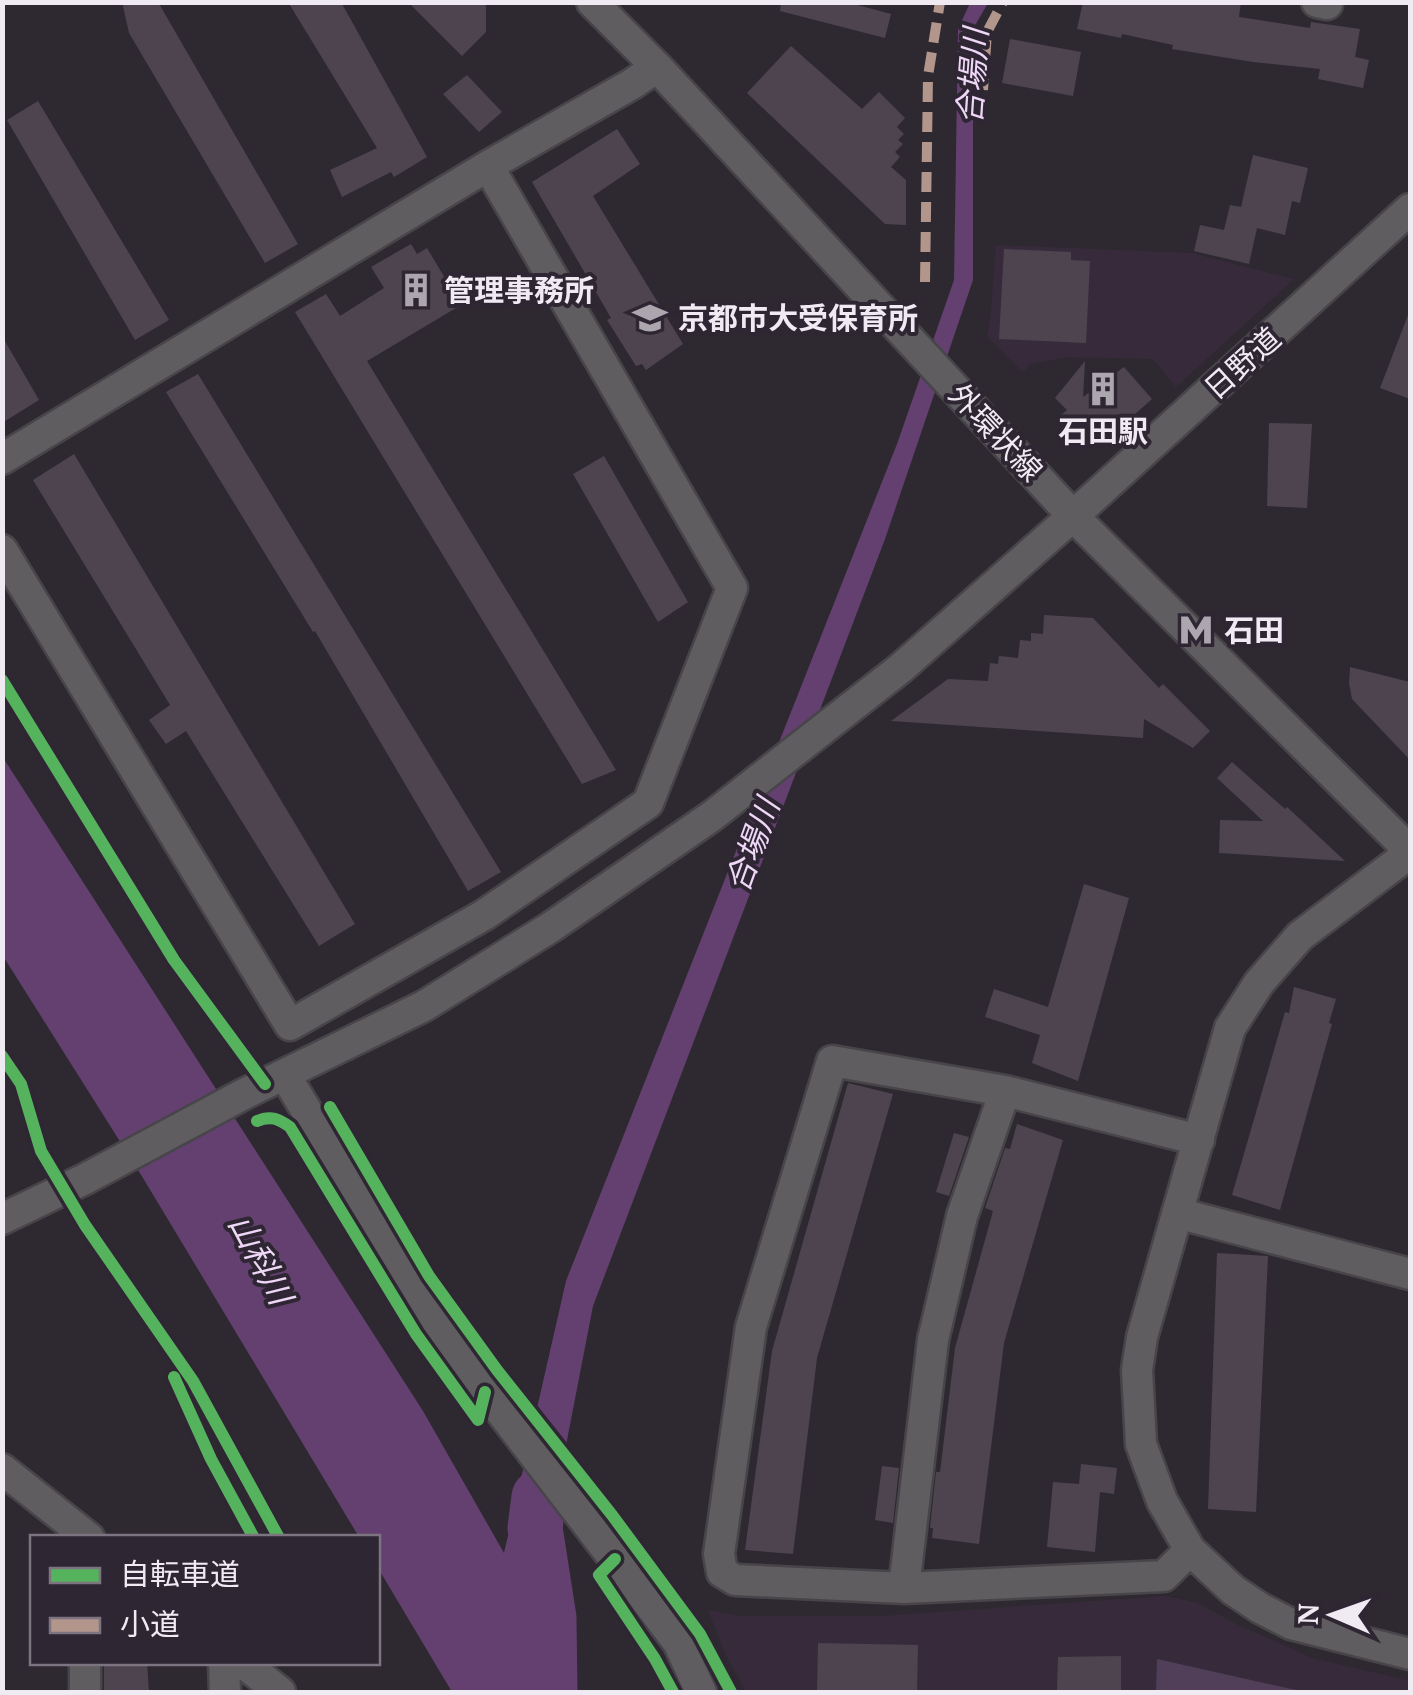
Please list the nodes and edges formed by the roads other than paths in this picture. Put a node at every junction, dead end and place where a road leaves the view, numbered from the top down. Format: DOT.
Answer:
graph roads {
  1 [pos="592,2"];
  2 [pos="1317,2"];
  3 [pos="1327,2"];
  4 [pos="657,68"];
  5 [pos="488,166"];
  6 [pos="1410,209"];
  7 [pos="2,459"];
  8 [pos="1073,516"];
  9 [pos="2,550"];
  10 [pos="1410,852"];
  11 [pos="284,1074"];
  12 [pos="1005,1090"];
  13 [pos="1199,1140"];
  14 [pos="1176,1213"];
  15 [pos="2,1219"];
  16 [pos="1410,1274"];
  17 [pos="2,1469"];
  18 [pos="84,1535"];
  19 [pos="1190,1550"];
  20 [pos="904,1588"];
  21 [pos="1410,1654"];
  22 [pos="85,1665"];
  23 [pos="224,1665"];
  24 [pos="246,1665"];
  25 [pos="85,1692"];
  26 [pos="225,1692"];
  27 [pos="280,1692"];
  28 [pos="701,1692"];
  1 -- 4 [label="street, 外環状線"];
  2 -- 3 [label="street"];
  4 -- 5 [label="street"];
  4 -- 8 [label="street, 外環状線"];
  5 -- 7 [label="street"];
  5 -- 9 [label="street"];
  6 -- 8 [label="street, 日野道"];
  8 -- 10 [label="street, 外環状線"];
  8 -- 11 [label="street, 日野道"];
  10 -- 13 [label="street"];
  11 -- 15 [label="street, 日野道"];
  11 -- 28 [label="street"];
  12 -- 13 [label="street"];
  12 -- 20 [label="street"];
  12 -- 20 [label="street"];
  13 -- 14 [label="street"];
  14 -- 16 [label="street"];
  14 -- 19 [label="street"];
  17 -- 18 [label="street"];
  19 -- 20 [label="street"];
  19 -- 21 [label="street"];
  22 -- 25 [label="street"];
  23 -- 26 [label="street"];
  24 -- 27 [label="street"];
}
